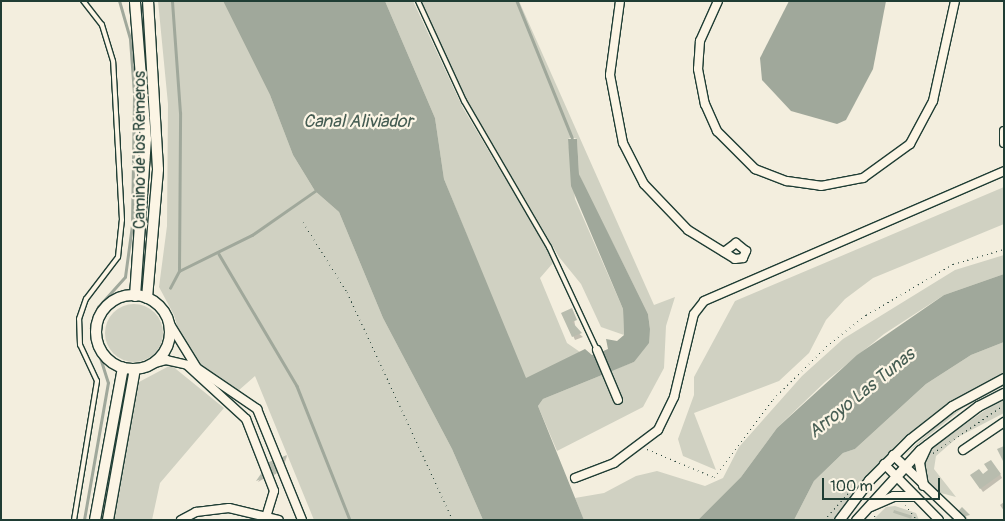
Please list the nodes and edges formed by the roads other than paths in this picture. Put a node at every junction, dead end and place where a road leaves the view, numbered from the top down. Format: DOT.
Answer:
graph roads {
  1 [pos="83,1"];
  2 [pos="135,1"];
  3 [pos="148,1"];
  4 [pos="418,1"];
  5 [pos="620,1"];
  6 [pos="718,1"];
  7 [pos="955,1"];
  8 [pos="1004,130"];
  9 [pos="1004,142"];
  10 [pos="1004,171"];
  11 [pos="724,252"];
  12 [pos="135,296"];
  13 [pos="147,298"];
  14 [pos="168,321"];
  15 [pos="597,350"];
  16 [pos="152,364"];
  17 [pos="123,368"];
  18 [pos="135,369"];
  19 [pos="1004,378"];
  20 [pos="1004,393"];
  21 [pos="618,400"];
  22 [pos="1004,422"];
  23 [pos="928,443"];
  24 [pos="963,450"];
  25 [pos="893,455"];
  26 [pos="884,464"];
  27 [pos="903,466"];
  28 [pos="894,475"];
  29 [pos="575,478"];
  30 [pos="923,485"];
  31 [pos="914,496"];
  32 [pos="862,512"];
  33 [pos="267,517"];
  34 [pos="74,520"];
  35 [pos="95,520"];
  36 [pos="108,520"];
  37 [pos="181,520"];
  38 [pos="279,520"];
  39 [pos="302,520"];
  40 [pos="839,520"];
  41 [pos="856,520"];
  42 [pos="939,520"];
  43 [pos="961,520"];
  1 -- 34 [label="lane"];
  2 -- 12 [label="main road, Camino de los Remeros"];
  3 -- 13 [label="main road, Camino de los Remeros"];
  4 -- 15 [label="lane"];
  5 -- 11 [label="street"];
  6 -- 7 [label="street"];
  8 -- 9 [label="street"];
  10 -- 29 [label="street"];
  12 -- 13 [label="main road"];
  12 -- 17 [label="main road"];
  13 -- 14 [label="main road"];
  14 -- 16 [label="main road"];
  14 -- 39 [label="street"];
  15 -- 21 [label="street"];
  16 -- 18 [label="main road"];
  16 -- 33 [label="street"];
  17 -- 18 [label="main road"];
  17 -- 35 [label="main road"];
  18 -- 36 [label="main road"];
  19 -- 25 [label="street"];
  20 -- 23 [label="street"];
  22 -- 24 [label="street"];
  23 -- 27 [label="street"];
  23 -- 30 [label="street"];
  25 -- 26 [label="street"];
  25 -- 27 [label="street"];
  26 -- 28 [label="street"];
  26 -- 40 [label="street"];
  27 -- 28 [label="street"];
  27 -- 30 [label="street"];
  28 -- 31 [label="street"];
  28 -- 32 [label="street"];
  30 -- 43 [label="street"];
  31 -- 32 [label="street"];
  31 -- 42 [label="street"];
  32 -- 41 [label="street"];
  33 -- 37 [label="street"];
  33 -- 38 [label="street"];
}
